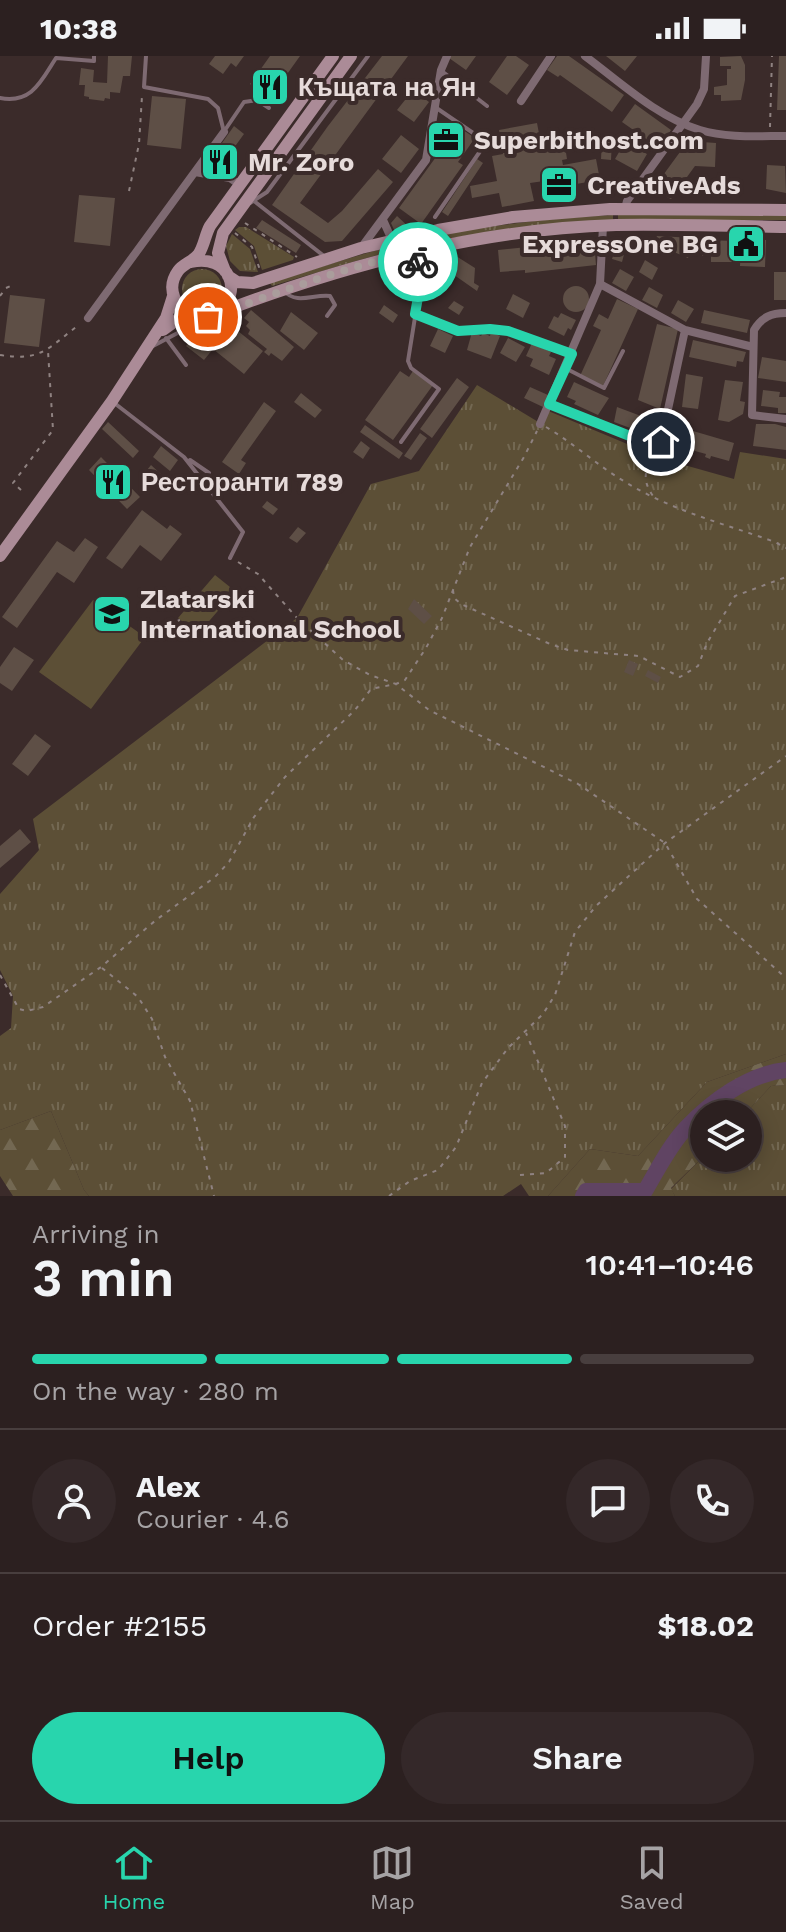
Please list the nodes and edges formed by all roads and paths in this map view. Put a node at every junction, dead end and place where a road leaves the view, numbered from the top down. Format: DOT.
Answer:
graph roads {
  1 [pos="146,56"];
  2 [pos="333,56"];
  3 [pos="351,56"];
  4 [pos="368,56"];
  5 [pos="447,56"];
  6 [pos="551,56"];
  7 [pos="585,56"];
  8 [pos="706,56"];
  9 [pos="772,56"];
  10 [pos="94,58"];
  11 [pos="441,70"];
  12 [pos="144,87"];
  13 [pos="0,98"];
  14 [pos="521,101"];
  15 [pos="487,106"];
  16 [pos="435,107"];
  17 [pos="269,108"];
  18 [pos="770,121"];
  19 [pos="684,124"];
  20 [pos="224,132"];
  21 [pos="786,136"];
  22 [pos="195,172"];
  23 [pos="240,185"];
  24 [pos="129,191"];
  25 [pos="254,201"];
  26 [pos="625,209"];
  27 [pos="786,210"];
  28 [pos="239,211"];
  29 [pos="435,217"];
  30 [pos="383,220"];
  31 [pos="245,223"];
  32 [pos="603,226"];
  33 [pos="786,227"];
  34 [pos="232,231"];
  35 [pos="392,240"];
  36 [pos="361,248"];
  37 [pos="415,252"];
  38 [pos="327,258"];
  39 [pos="301,259"];
  40 [pos="188,263"];
  41 [pos="226,273"];
  42 [pos="261,273"];
  43 [pos="15,284"];
  44 [pos="600,284"];
  45 [pos="282,290"];
  46 [pos="0,296"];
  47 [pos="173,296"];
  48 [pos="786,313"];
  49 [pos="415,314"];
  50 [pos="206,316"];
  51 [pos="327,316"];
  52 [pos="88,318"];
  53 [pos="685,330"];
  54 [pos="166,338"];
  55 [pos="153,340"];
  56 [pos="753,347"];
  57 [pos="48,351"];
  58 [pos="623,351"];
  59 [pos="572,354"];
  60 [pos="0,355"];
  61 [pos="140,358"];
  62 [pos="186,365"];
  63 [pos="565,368"];
  64 [pos="112,401"];
  65 [pos="549,404"];
  66 [pos="786,419"];
  67 [pos="540,424"];
  68 [pos="401,442"];
  69 [pos="655,446"];
  70 [pos="184,457"];
  71 [pos="209,473"];
  72 [pos="21,490"];
  73 [pos="654,497"];
  74 [pos="786,548"];
  75 [pos="0,556"];
  76 [pos="230,558"];
  77 [pos="786,577"];
  78 [pos="453,589"];
  79 [pos="180,620"];
  80 [pos="140,634"];
  81 [pos="396,684"];
  82 [pos="786,756"];
  83 [pos="665,843"];
  84 [pos="101,967"];
  85 [pos="0,975"];
  86 [pos="786,978"];
  87 [pos="525,1032"];
  88 [pos="520,1175"];
  89 [pos="214,1196"];
  90 [pos="389,1196"];
  1 -- 12 [label="lane"];
  2 -- 23 [label="main road"];
  3 -- 28 [label="main road"];
  4 -- 25 [label="lane"];
  5 -- 11 [label="street"];
  6 -- 14 [label="street"];
  7 -- 19 [label="street"];
  8 -- 19 [label="street"];
  9 -- 18 [label="path"];
  10 -- 13 [label="lane"];
  11 -- 15 [label="lane"];
  11 -- 16 [label="street"];
  12 -- 20 [label="lane"];
  12 -- 24 [label="path"];
  16 -- 29 [label="lane"];
  16 -- 30 [label="street"];
  17 -- 20 [label="lane"];
  19 -- 21 [label="street"];
  19 -- 26 [label="street"];
  20 -- 22 [label="street"];
  22 -- 23 [label="street"];
  22 -- 52 [label="street"];
  23 -- 40 [label="main road"];
  25 -- 28 [label="lane"];
  25 -- 38 [label="lane"];
  26 -- 27 [label="main road"];
  26 -- 35 [label="main road"];
  28 -- 41 [label="main road"];
  30 -- 35 [label="street"];
  30 -- 36 [label="street"];
  31 -- 39 [label="path"];
  32 -- 33 [label="main road"];
  32 -- 37 [label="main road"];
  32 -- 44 [label="street"];
  34 -- 42 [label="path"];
  35 -- 36 [label="main road"];
  36 -- 38 [label="main road"];
  37 -- 45 [label="main road"];
  37 -- 49 [label="lane"];
  38 -- 41 [label="main road"];
  40 -- 41 [label="main road"];
  40 -- 47 [label="main road"];
  41 -- 50 [label="main road"];
  43 -- 46 [label="path"];
  44 -- 53 [label="street"];
  44 -- 59 [label="street"];
  45 -- 50 [label="main road"];
  45 -- 51 [label="lane"];
  47 -- 50 [label="main road"];
  47 -- 55 [label="main road"];
  48 -- 56 [label="street"];
  49 -- 59 [label="street"];
  49 -- 68 [label="lane"];
  50 -- 54 [label="lane"];
  50 -- 55 [label="main road"];
  52 -- 57 [label="path"];
  53 -- 56 [label="street"];
  53 -- 69 [label="street"];
  54 -- 61 [label="lane"];
  54 -- 62 [label="lane"];
  55 -- 61 [label="main road"];
  56 -- 66 [label="street"];
  57 -- 60 [label="path"];
  57 -- 72 [label="path"];
  58 -- 63 [label="lane"];
  59 -- 63 [label="street"];
  61 -- 64 [label="main road"];
  63 -- 65 [label="street"];
  64 -- 70 [label="lane"];
  64 -- 75 [label="main road"];
  65 -- 67 [label="street"];
  65 -- 69 [label="street"];
  67 -- 73 [label="path"];
  67 -- 78 [label="path"];
  69 -- 73 [label="path"];
  70 -- 71 [label="lane"];
  70 -- 76 [label="lane"];
  73 -- 74 [label="path"];
  76 -- 81 [label="path"];
  77 -- 78 [label="path"];
  78 -- 81 [label="path"];
  79 -- 80 [label="path"];
  81 -- 83 [label="path"];
  81 -- 84 [label="path"];
  82 -- 83 [label="path"];
  83 -- 86 [label="path"];
  83 -- 87 [label="path"];
  84 -- 85 [label="path"];
  84 -- 89 [label="path"];
  87 -- 88 [label="path"];
  87 -- 90 [label="path"];
}
